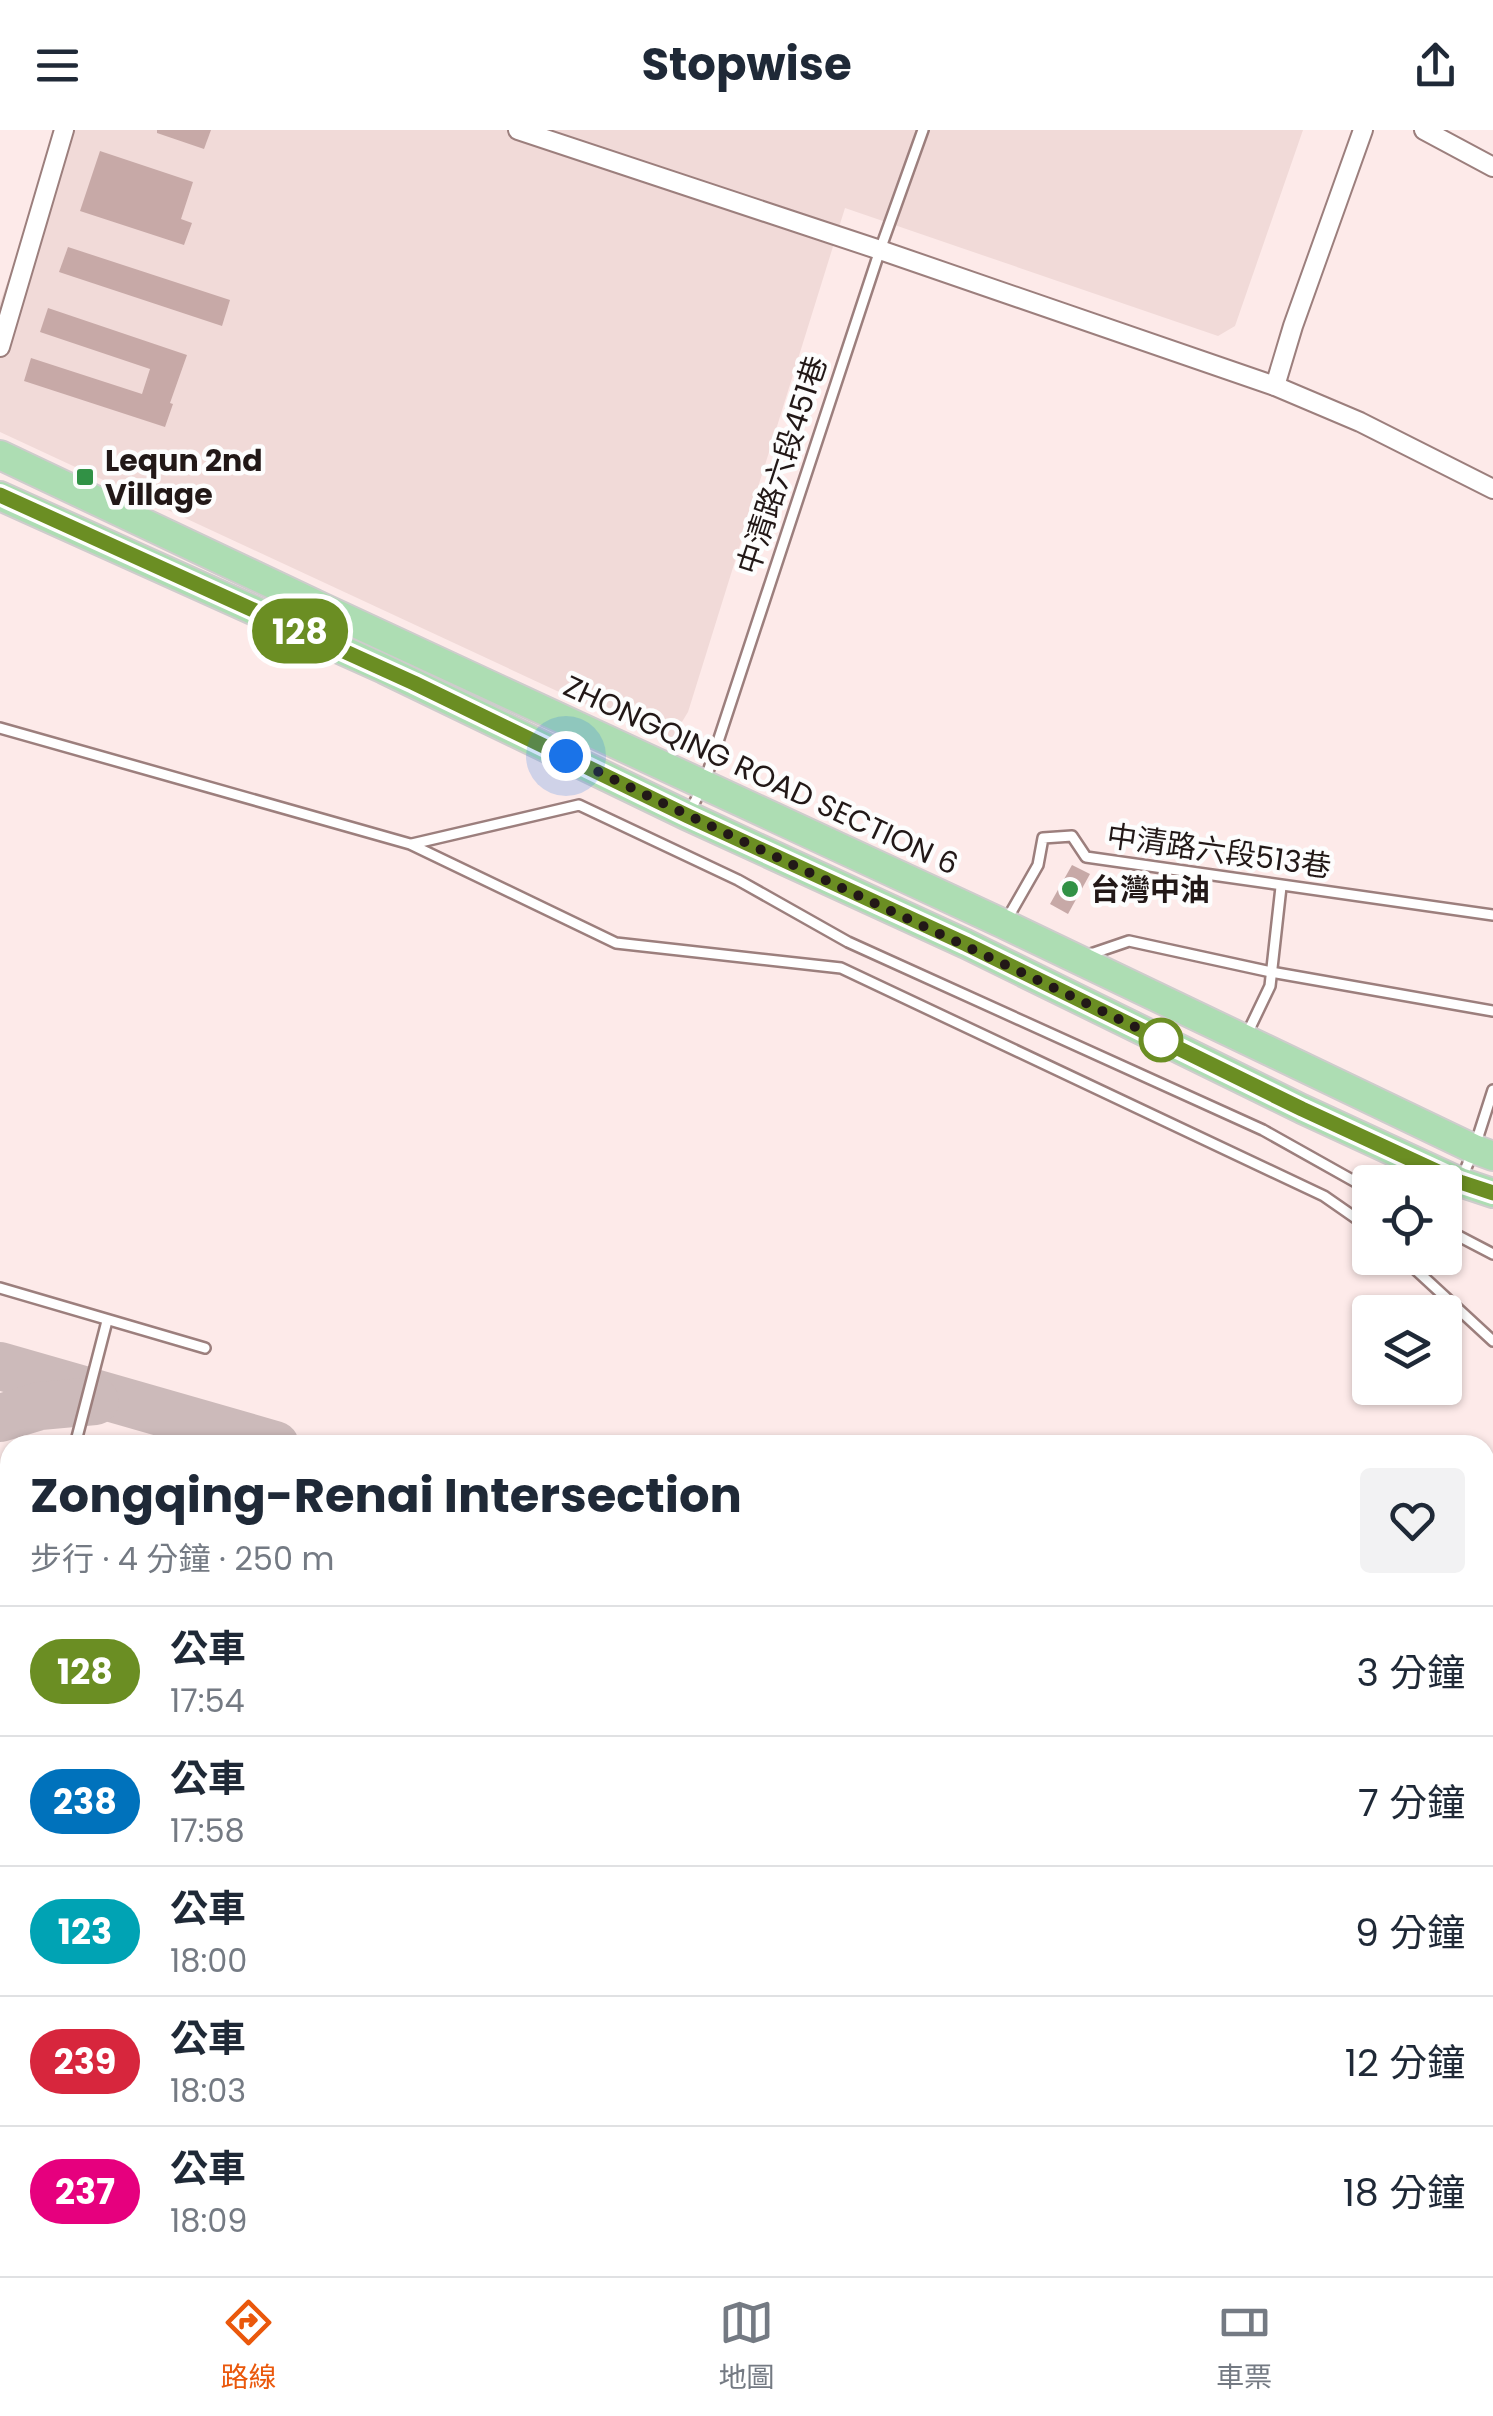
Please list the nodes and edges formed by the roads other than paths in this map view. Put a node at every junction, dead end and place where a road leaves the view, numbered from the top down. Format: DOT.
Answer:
graph roads {
  1 [pos="64,130"];
  2 [pos="518,130"];
  3 [pos="923,130"];
  4 [pos="1363,130"];
  5 [pos="1424,130"];
  6 [pos="1493,168"];
  7 [pos="880,250"];
  8 [pos="0,347"];
  9 [pos="1275,386"];
  10 [pos="0,456"];
  11 [pos="1493,489"];
  12 [pos="0,496"];
  13 [pos="0,728"];
  14 [pos="704,784"];
  15 [pos="688,816"];
  16 [pos="410,844"];
  17 [pos="1281,886"];
  18 [pos="1493,916"];
  19 [pos="1004,924"];
  20 [pos="1076,960"];
  21 [pos="1271,972"];
  22 [pos="1493,1011"];
  23 [pos="1244,1040"];
  24 [pos="1493,1092"];
  25 [pos="1484,1152"];
  26 [pos="1423,1165"];
  27 [pos="1352,1180"];
  28 [pos="1462,1180"];
  29 [pos="1462,1183"];
  30 [pos="1493,1193"];
  31 [pos="1352,1215"];
  32 [pos="1462,1238"];
  33 [pos="1493,1254"];
  34 [pos="1421,1275"];
  35 [pos="0,1288"];
  36 [pos="107,1321"];
  37 [pos="1493,1341"];
  38 [pos="205,1348"];
  39 [pos="78,1435"];
  1 -- 8 [label="street"];
  2 -- 7 [label="street"];
  3 -- 7 [label="lane, 中清路六段451巷"];
  4 -- 9 [label="street"];
  5 -- 6 [label="street"];
  7 -- 9 [label="street"];
  7 -- 14 [label="lane, 中清路六段451巷"];
  9 -- 11 [label="street"];
  10 -- 14 [label="main road, ZHONGQING ROAD SECTION 6"];
  12 -- 15 [label="main road"];
  13 -- 16 [label="lane"];
  14 -- 15 [label="lane, 中清路六段451巷"];
  14 -- 19 [label="main road, ZHONGQING ROAD SECTION 6"];
  15 -- 26 [label="main road"];
  16 -- 27 [label="lane"];
  16 -- 31 [label="lane"];
  17 -- 18 [label="lane, 中清路六段513巷"];
  17 -- 19 [label="lane, 中清路六段513巷"];
  17 -- 21 [label="lane"];
  19 -- 20 [label="main road, ZHONGQING ROAD SECTION 6"];
  20 -- 21 [label="lane"];
  20 -- 23 [label="main road, ZHONGQING ROAD SECTION 6"];
  21 -- 22 [label="lane"];
  21 -- 23 [label="lane"];
  23 -- 25 [label="main road, ZHONGQING ROAD SECTION 6"];
  24 -- 25 [label="lane"];
  25 -- 28 [label="lane"];
  29 -- 30 [label="main road"];
  32 -- 33 [label="lane"];
  34 -- 37 [label="lane"];
  35 -- 36 [label="lane"];
  36 -- 38 [label="lane"];
  36 -- 39 [label="lane"];
}
